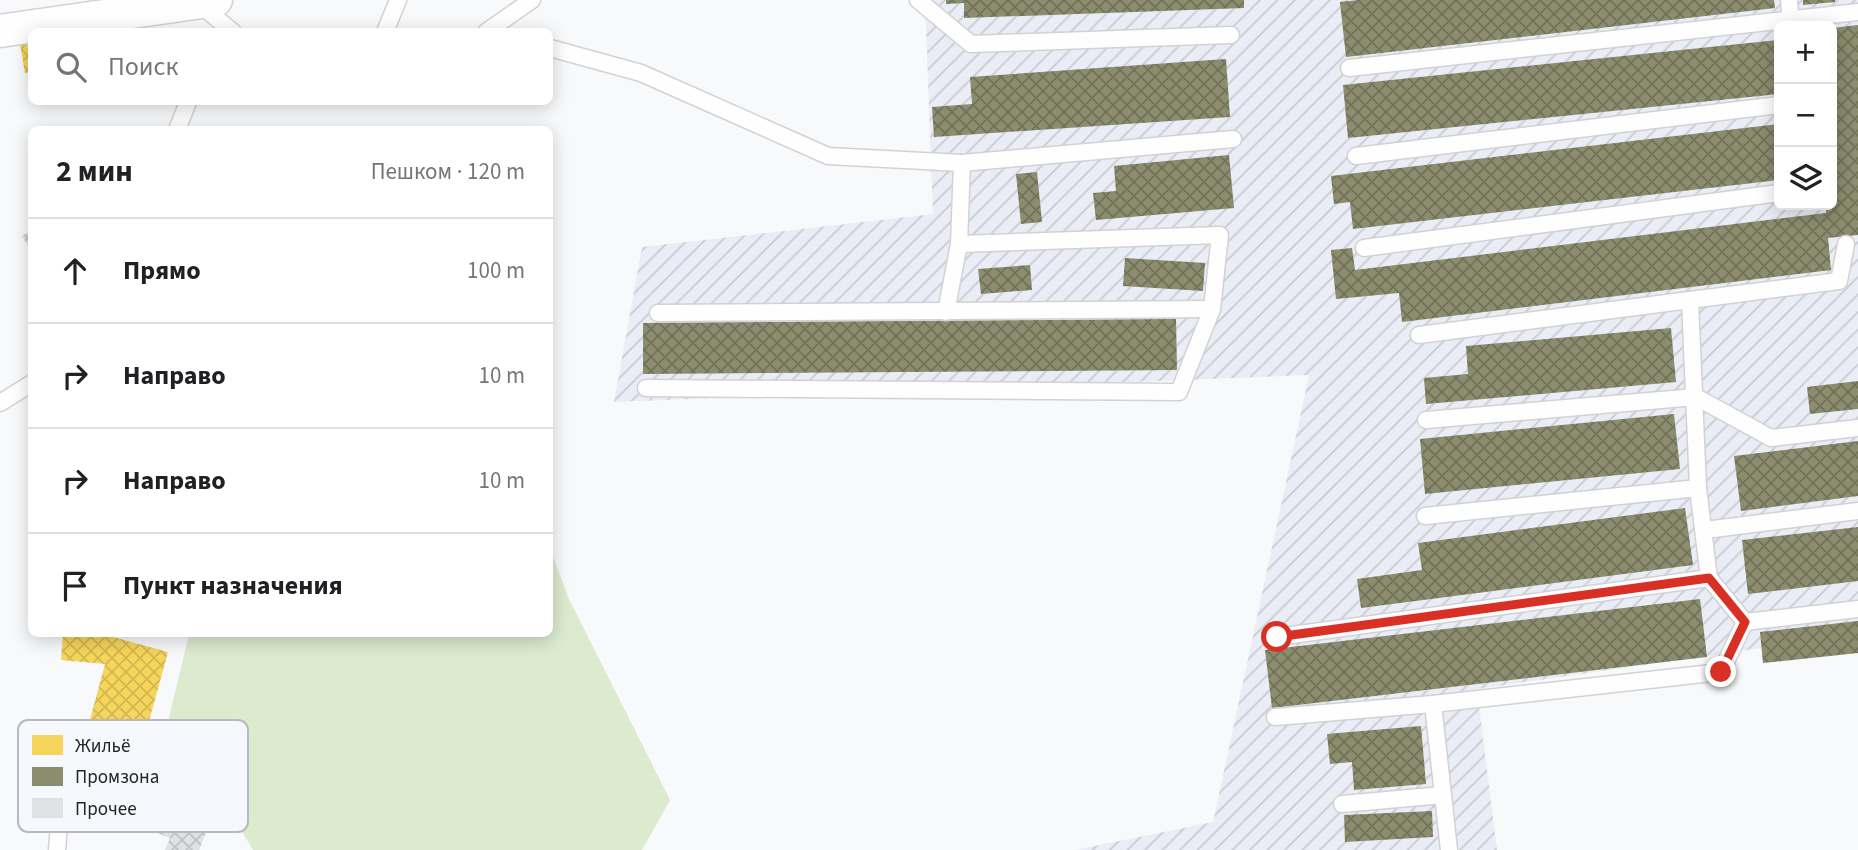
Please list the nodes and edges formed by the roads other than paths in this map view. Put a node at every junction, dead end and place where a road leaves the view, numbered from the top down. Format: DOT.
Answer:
graph roads {
  1 [pos="398,0"];
  2 [pos="532,0"];
  3 [pos="918,0"];
  4 [pos="1789,0"];
  5 [pos="1858,12"];
  6 [pos="217,18"];
  7 [pos="1791,21"];
  8 [pos="1798,21"];
  9 [pos="1774,24"];
  10 [pos="50,28"];
  11 [pos="387,28"];
  12 [pos="491,28"];
  13 [pos="28,29"];
  14 [pos="0,31"];
  15 [pos="1231,36"];
  16 [pos="553,49"];
  17 [pos="1349,68"];
  18 [pos="187,105"];
  19 [pos="1774,106"];
  20 [pos="179,126"];
  21 [pos="1233,139"];
  22 [pos="1356,156"];
  23 [pos="962,163"];
  24 [pos="1774,194"];
  25 [pos="959,244"];
  26 [pos="1846,244"];
  27 [pos="1364,248"];
  28 [pos="1690,300"];
  29 [pos="1212,309"];
  30 [pos="946,312"];
  31 [pos="658,313"];
  32 [pos="1419,335"];
  33 [pos="28,385"];
  34 [pos="646,388"];
  35 [pos="1696,397"];
  36 [pos="0,402"];
  37 [pos="1426,420"];
  38 [pos="1858,428"];
  39 [pos="1698,488"];
  40 [pos="1858,511"];
  41 [pos="1425,516"];
  42 [pos="1705,530"];
  43 [pos="1709,578"];
  44 [pos="1858,608"];
  45 [pos="1745,622"];
  46 [pos="1277,637"];
  47 [pos="1433,704"];
  48 [pos="1275,717"];
  49 [pos="1443,795"];
  50 [pos="1342,804"];
  51 [pos="58,832"];
  52 [pos="57,850"];
  53 [pos="1449,850"];
  1 -- 11 [label="lane"];
  2 -- 12 [label="lane"];
  3 -- 15 [label="lane"];
  4 -- 7 [label="lane"];
  5 -- 8 [label="lane"];
  6 -- 10 [label="street"];
  9 -- 17 [label="lane"];
  13 -- 14 [label="street"];
  16 -- 23 [label="lane"];
  18 -- 20 [label="lane"];
  19 -- 22 [label="lane"];
  21 -- 23 [label="lane"];
  23 -- 25 [label="lane"];
  24 -- 27 [label="lane"];
  25 -- 29 [label="lane"];
  25 -- 30 [label="lane"];
  26 -- 28 [label="lane"];
  28 -- 32 [label="lane"];
  28 -- 35 [label="lane"];
  29 -- 30 [label="lane"];
  29 -- 34 [label="lane"];
  30 -- 31 [label="lane"];
  33 -- 36 [label="lane"];
  35 -- 37 [label="lane"];
  35 -- 38 [label="lane"];
  35 -- 39 [label="lane"];
  39 -- 41 [label="lane"];
  39 -- 42 [label="lane"];
  40 -- 42 [label="lane"];
  42 -- 43 [label="lane"];
  43 -- 45 [label="lane"];
  43 -- 46 [label="lane"];
  44 -- 45 [label="lane"];
  45 -- 47 [label="lane"];
  47 -- 48 [label="lane"];
  47 -- 49 [label="lane"];
  49 -- 50 [label="lane"];
  49 -- 53 [label="lane"];
  51 -- 52 [label="lane"];
}
